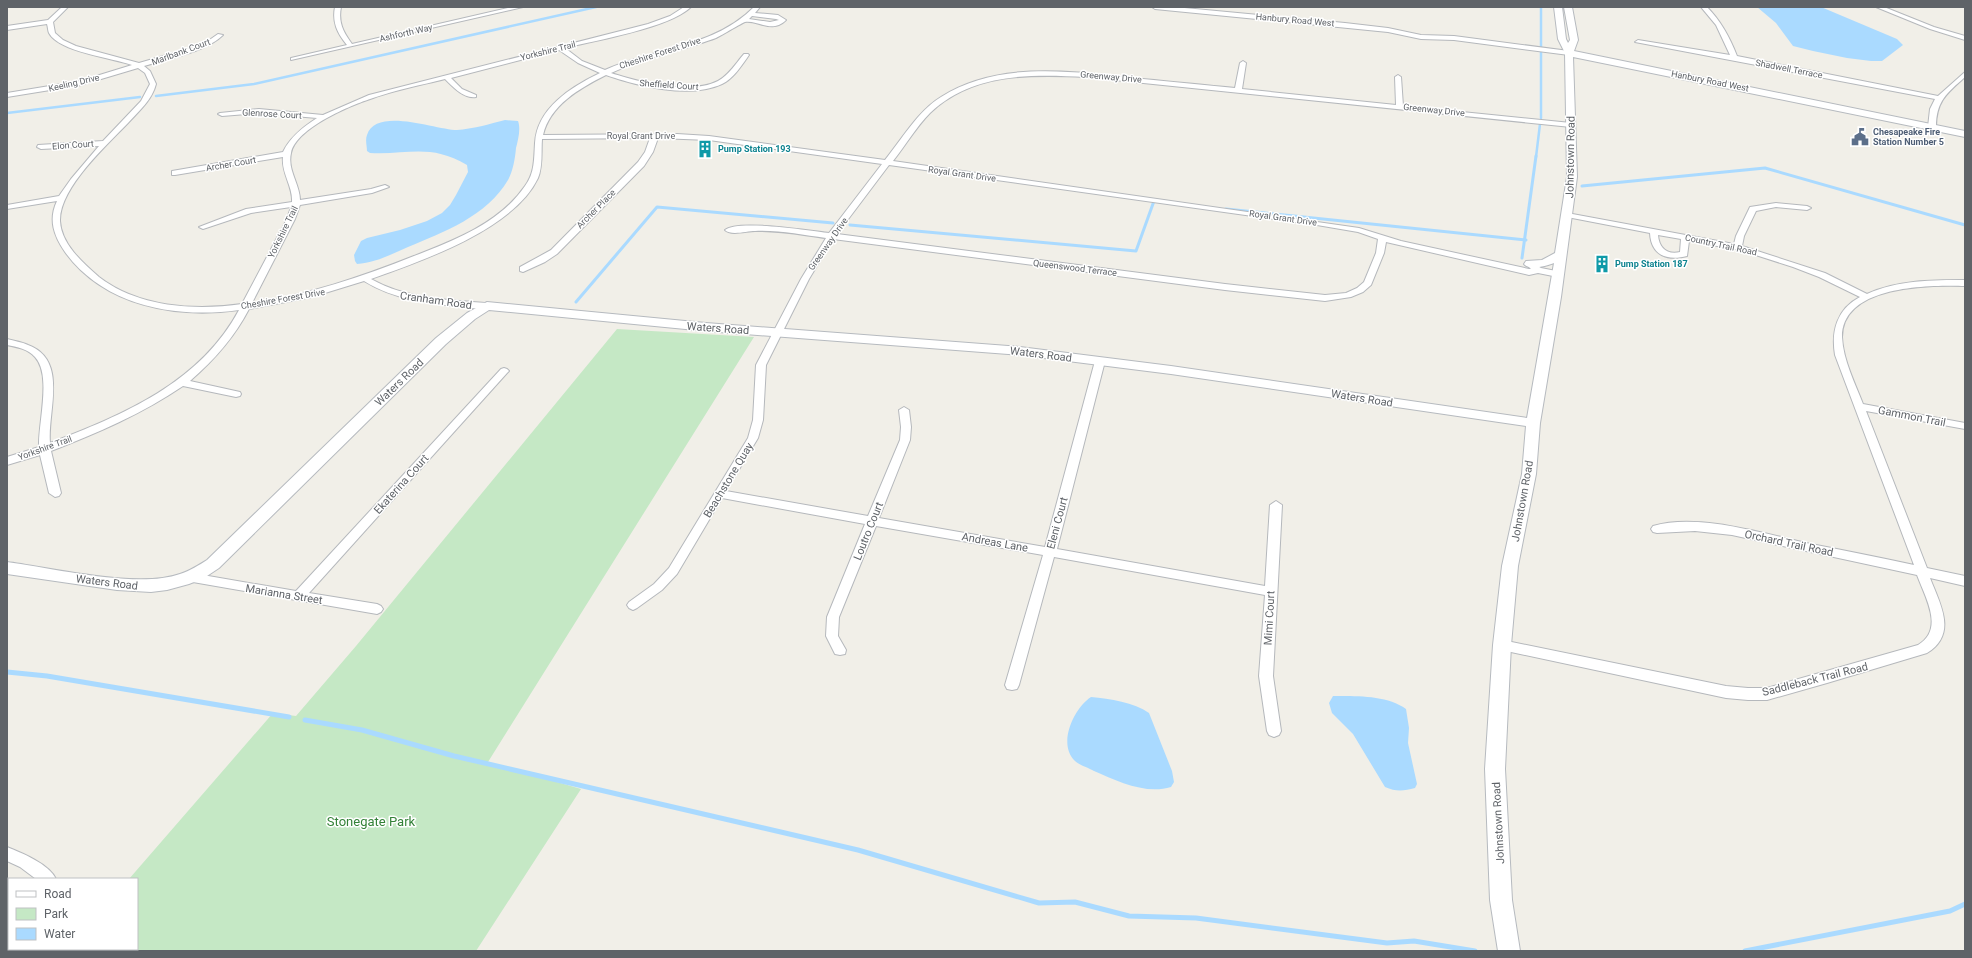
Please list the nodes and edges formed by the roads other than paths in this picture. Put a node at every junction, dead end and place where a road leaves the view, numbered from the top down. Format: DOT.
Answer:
graph roads {
  1 [pos="65,7"];
  2 [pos="338,7"];
  3 [pos="520,7"];
  4 [pos="688,7"];
  5 [pos="757,7"];
  6 [pos="1154,7"];
  7 [pos="1558,7"];
  8 [pos="1568,7"];
  9 [pos="1704,7"];
  10 [pos="1879,7"];
  11 [pos="1170,8"];
  12 [pos="751,14"];
  13 [pos="744,20"];
  14 [pos="50,22"];
  15 [pos="7,28"];
  16 [pos="1415,29"];
  17 [pos="1388,30"];
  18 [pos="1427,30"];
  19 [pos="220,35"];
  20 [pos="1454,38"];
  21 [pos="1965,38"];
  22 [pos="1638,42"];
  23 [pos="351,46"];
  24 [pos="560,48"];
  25 [pos="1569,53"];
  26 [pos="746,55"];
  27 [pos="1734,58"];
  28 [pos="293,59"];
  29 [pos="1243,63"];
  30 [pos="140,66"];
  31 [pos="606,72"];
  32 [pos="1965,74"];
  33 [pos="446,77"];
  34 [pos="1398,77"];
  35 [pos="1238,90"];
  36 [pos="7,95"];
  37 [pos="474,96"];
  38 [pos="1939,98"];
  39 [pos="1400,107"];
  40 [pos="222,114"];
  41 [pos="323,117"];
  42 [pos="1571,125"];
  43 [pos="1932,127"];
  44 [pos="1965,134"];
  45 [pos="655,136"];
  46 [pos="539,137"];
  47 [pos="106,143"];
  48 [pos="41,147"];
  49 [pos="286,154"];
  50 [pos="888,163"];
  51 [pos="175,173"];
  52 [pos="385,187"];
  53 [pos="61,198"];
  54 [pos="298,203"];
  55 [pos="7,207"];
  56 [pos="1807,208"];
  57 [pos="1567,215"];
  58 [pos="203,226"];
  59 [pos="729,230"];
  60 [pos="1654,231"];
  61 [pos="832,236"];
  62 [pos="1383,236"];
  63 [pos="1685,237"];
  64 [pos="1738,247"];
  65 [pos="1561,255"];
  66 [pos="1534,267"];
  67 [pos="523,269"];
  68 [pos="1558,274"];
  69 [pos="366,279"];
  70 [pos="1965,283"];
  71 [pos="1867,297"];
  72 [pos="245,306"];
  73 [pos="486,306"];
  74 [pos="777,332"];
  75 [pos="7,342"];
  76 [pos="1100,360"];
  77 [pos="504,371"];
  78 [pos="181,382"];
  79 [pos="236,394"];
  80 [pos="1859,406"];
  81 [pos="904,410"];
  82 [pos="1533,423"];
  83 [pos="1965,426"];
  84 [pos="45,448"];
  85 [pos="7,460"];
  86 [pos="55,492"];
  87 [pos="719,494"];
  88 [pos="1276,505"];
  89 [pos="871,521"];
  90 [pos="1657,529"];
  91 [pos="1050,552"];
  92 [pos="7,568"];
  93 [pos="1920,571"];
  94 [pos="190,578"];
  95 [pos="1965,580"];
  96 [pos="1270,591"];
  97 [pos="298,596"];
  98 [pos="633,605"];
  99 [pos="377,609"];
  100 [pos="1502,646"];
  101 [pos="840,650"];
  102 [pos="1012,685"];
  103 [pos="1274,731"];
  104 [pos="7,854"];
  105 [pos="47,878"];
  106 [pos="1509,951"];
  1 -- 14 [label="street"];
  2 -- 23 [label="street"];
  3 -- 23 [label="street, Ashforth Way"];
  4 -- 24 [label="street, Yorkshire Trail"];
  5 -- 12 [label="street, Cheshire Forest Drive"];
  6 -- 11 [label="street, Hanbury Road West"];
  7 -- 25 [label="main road, Johnstown Road"];
  8 -- 25 [label="main road, Johnstown Road"];
  9 -- 27 [label="street"];
  10 -- 21 [label="street"];
  11 -- 17 [label="street, Hanbury Road West"];
  12 -- 13 [label="street, Cheshire Forest Drive"];
  12 -- 13 [label="street"];
  13 -- 31 [label="street, Cheshire Forest Drive"];
  14 -- 15 [label="street"];
  14 -- 30 [label="street"];
  16 -- 17 [label="street, Hanbury Road West"];
  17 -- 20 [label="street, Hanbury Road West"];
  18 -- 20 [label="street, Hanbury Road West"];
  19 -- 30 [label="street, Marlbank Court"];
  20 -- 25 [label="street, Hanbury Road West"];
  22 -- 27 [label="street, Shadwell Terrace"];
  23 -- 28 [label="street, Ashforth Way"];
  24 -- 31 [label="street, Sheffield Court"];
  24 -- 33 [label="street, Yorkshire Trail"];
  25 -- 42 [label="main road, Johnstown Road"];
  25 -- 43 [label="main road, Hanbury Road West"];
  26 -- 31 [label="street, Sheffield Court"];
  27 -- 38 [label="street, Shadwell Terrace"];
  29 -- 35 [label="street"];
  30 -- 36 [label="street, Keeling Drive"];
  30 -- 47 [label="street, Cheshire Forest Drive"];
  31 -- 46 [label="street, Cheshire Forest Drive"];
  32 -- 38 [label="street"];
  33 -- 37 [label="street"];
  33 -- 41 [label="street, Yorkshire Trail"];
  34 -- 39 [label="street"];
  35 -- 39 [label="street, Greenway Drive"];
  35 -- 50 [label="street, Greenway Drive"];
  38 -- 43 [label="street"];
  39 -- 42 [label="street, Greenway Drive"];
  40 -- 41 [label="street, Glenrose Court"];
  41 -- 49 [label="street, Yorkshire Trail"];
  42 -- 57 [label="main road, Johnstown Road"];
  43 -- 44 [label="main road, Hanbury Road West"];
  45 -- 46 [label="street, Royal Grant Drive"];
  45 -- 50 [label="street, Royal Grant Drive"];
  45 -- 67 [label="street, Archer Place"];
  46 -- 69 [label="street, Cheshire Forest Drive"];
  47 -- 48 [label="street, Elon Court"];
  47 -- 53 [label="street, Cheshire Forest Drive"];
  49 -- 51 [label="street, Archer Court"];
  49 -- 54 [label="street, Yorkshire Trail"];
  50 -- 61 [label="street, Greenway Drive"];
  50 -- 62 [label="street, Royal Grant Drive"];
  52 -- 54 [label="street"];
  53 -- 55 [label="street"];
  53 -- 72 [label="street, Cheshire Forest Drive"];
  54 -- 58 [label="street"];
  54 -- 72 [label="street, Yorkshire Trail"];
  56 -- 64 [label="street"];
  57 -- 60 [label="street, Country Trail Road"];
  57 -- 65 [label="main road, Johnstown Road"];
  59 -- 61 [label="street, Queenswood Terrace"];
  60 -- 63 [label="street, Country Trail Road"];
  60 -- 63 [label="street"];
  61 -- 62 [label="street, Queenswood Terrace"];
  61 -- 74 [label="street, Greenway Drive"];
  62 -- 66 [label="street, Royal Grant Drive"];
  63 -- 64 [label="street, Country Trail Road"];
  64 -- 71 [label="street, Country Trail Road"];
  65 -- 66 [label="main road"];
  65 -- 68 [label="main road, Johnstown Road"];
  66 -- 68 [label="street, Royal Grant Drive"];
  68 -- 82 [label="main road, Johnstown Road"];
  69 -- 72 [label="street, Cheshire Forest Drive"];
  69 -- 73 [label="street, Cranham Road"];
  70 -- 71 [label="street, Saddleback Trail Road"];
  71 -- 80 [label="street, Saddleback Trail Road"];
  72 -- 78 [label="street, Yorkshire Trail"];
  73 -- 74 [label="main road, Waters Road"];
  73 -- 94 [label="main road, Waters Road"];
  74 -- 76 [label="main road, Waters Road"];
  74 -- 87 [label="street, Beachstone Quay"];
  75 -- 84 [label="street"];
  76 -- 82 [label="main road, Waters Road"];
  76 -- 91 [label="street, Eleni Court"];
  77 -- 97 [label="street, Ekaterina Court"];
  78 -- 79 [label="street"];
  78 -- 84 [label="street, Yorkshire Trail"];
  80 -- 83 [label="street, Gammon Trail"];
  80 -- 93 [label="street, Saddleback Trail Road"];
  81 -- 89 [label="street, Loutro Court"];
  82 -- 100 [label="main road, Johnstown Road"];
  84 -- 85 [label="street, Yorkshire Trail"];
  84 -- 86 [label="street"];
  87 -- 89 [label="street, Andreas Lane"];
  87 -- 98 [label="street, Beachstone Quay"];
  88 -- 96 [label="street, Mimi Court"];
  89 -- 91 [label="street, Andreas Lane"];
  89 -- 101 [label="street, Loutro Court"];
  90 -- 93 [label="street, Orchard Trail Road"];
  91 -- 96 [label="street, Andreas Lane"];
  91 -- 102 [label="street, Eleni Court"];
  92 -- 94 [label="main road, Waters Road"];
  93 -- 95 [label="street"];
  93 -- 100 [label="street, Saddleback Trail Road"];
  94 -- 97 [label="street, Marianna Street"];
  96 -- 103 [label="street, Mimi Court"];
  97 -- 99 [label="street, Marianna Street"];
  100 -- 106 [label="main road, Johnstown Road"];
  104 -- 105 [label="street"];
}
